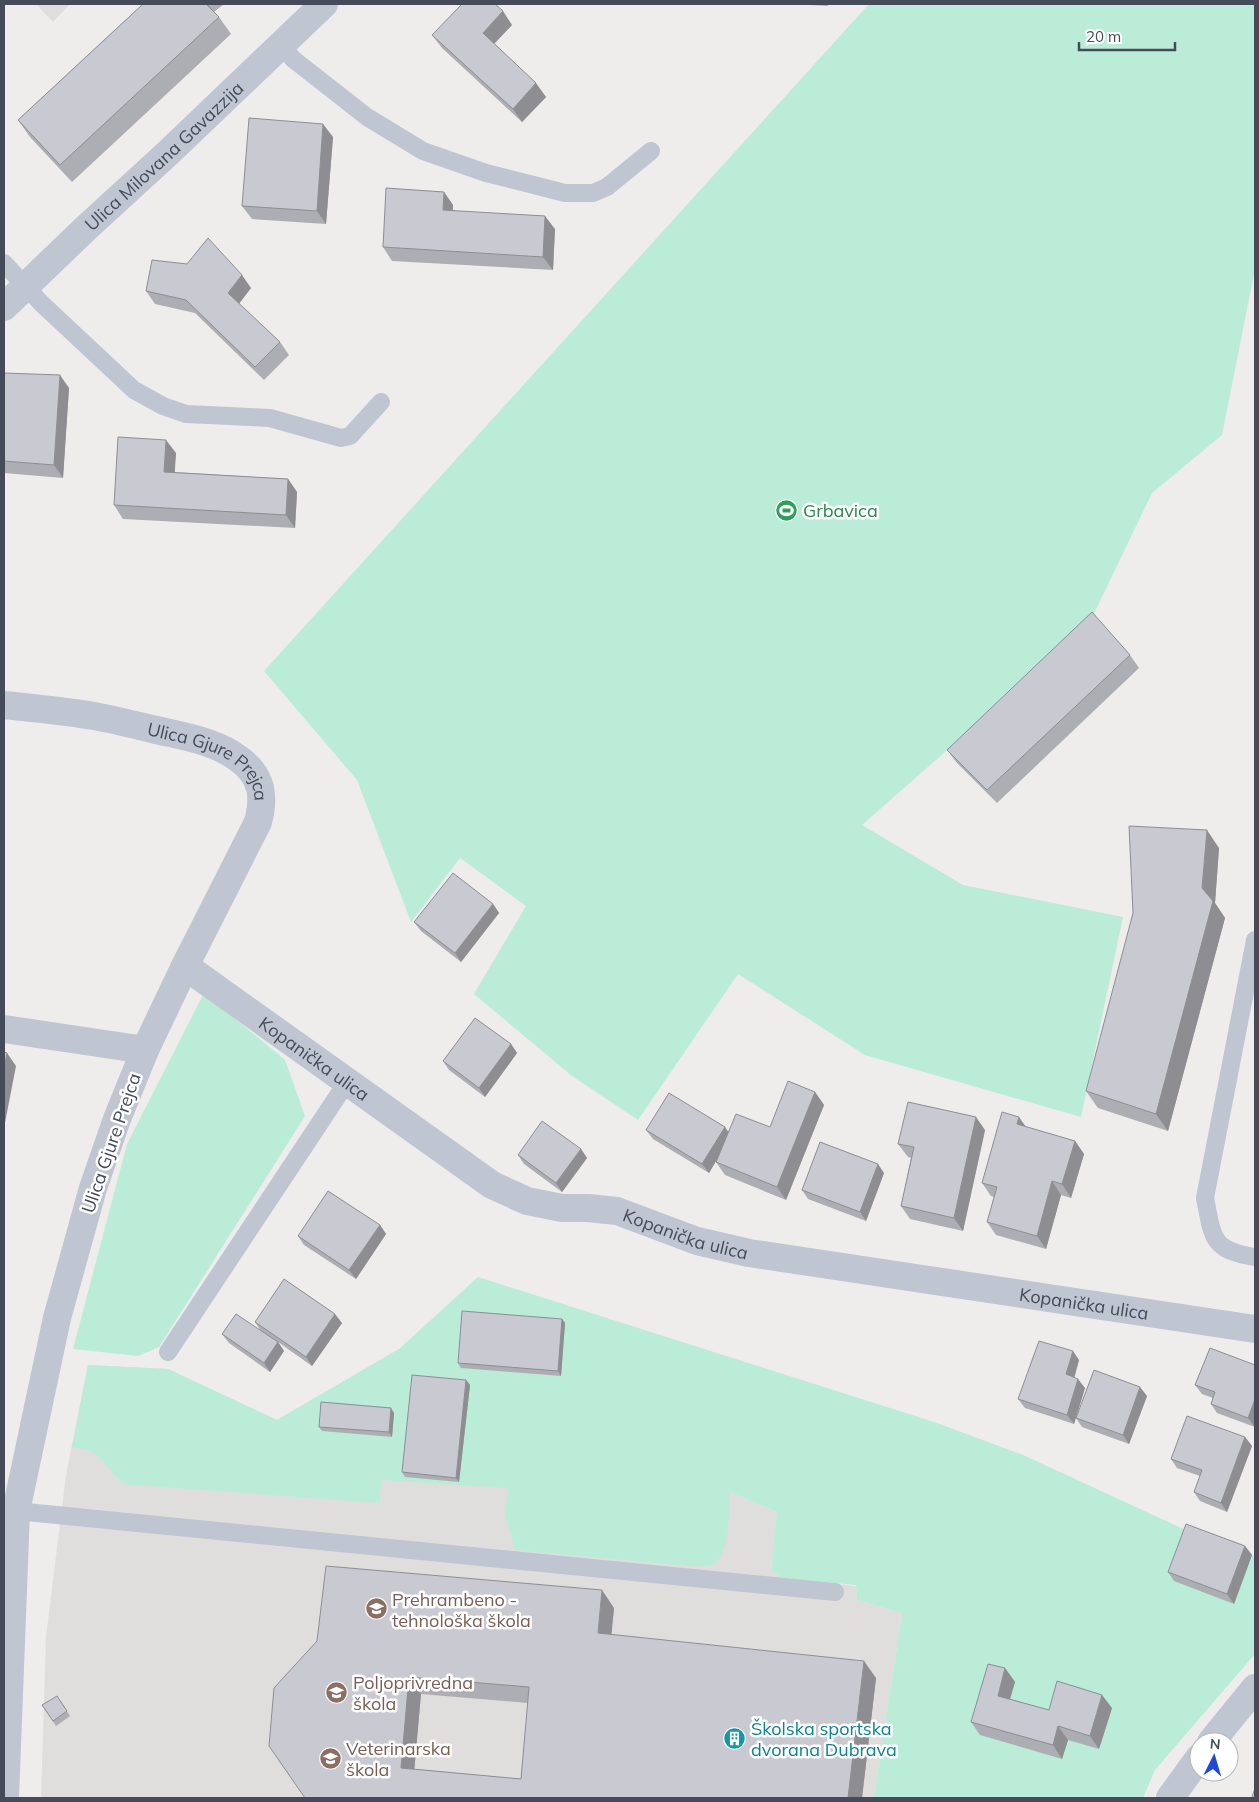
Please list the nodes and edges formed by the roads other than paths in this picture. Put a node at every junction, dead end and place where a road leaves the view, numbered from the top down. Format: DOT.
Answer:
graph roads {
  1 [pos="324,4"];
  2 [pos="281,45"];
  3 [pos="651,151"];
  4 [pos="4,263"];
  5 [pos="26,286"];
  6 [pos="4,308"];
  7 [pos="381,402"];
  8 [pos="4,705"];
  9 [pos="1255,940"];
  10 [pos="185,966"];
  11 [pos="4,1029"];
  12 [pos="145,1050"];
  13 [pos="347,1082"];
  14 [pos="1255,1258"];
  15 [pos="1255,1328"];
  16 [pos="168,1352"];
  17 [pos="16,1511"];
  18 [pos="835,1592"];
  19 [pos="1255,1688"];
  20 [pos="1218,1732"];
  21 [pos="1189,1775"];
  22 [pos="1176,1797"];
  23 [pos="4,1798"];
  1 -- 2 [label="street, Ulica Milovana Gavazzija"];
  2 -- 3 [label="lane"];
  2 -- 5 [label="street, Ulica Milovana Gavazzija"];
  4 -- 5 [label="lane"];
  5 -- 6 [label="street, Ulica Milovana Gavazzija"];
  5 -- 7 [label="lane"];
  8 -- 10 [label="street, Ulica Gjure Prejca"];
  9 -- 14 [label="lane"];
  10 -- 12 [label="street, Ulica Gjure Prejca"];
  10 -- 13 [label="street, Kopanička ulica"];
  11 -- 12 [label="street"];
  12 -- 17 [label="street, Ulica Gjure Prejca"];
  13 -- 15 [label="street, Kopanička ulica"];
  13 -- 16 [label="lane"];
  17 -- 18 [label="lane"];
  17 -- 23 [label="street, Ulica Gjure Prejca"];
  19 -- 20 [label="street"];
  21 -- 22 [label="street"];
}
